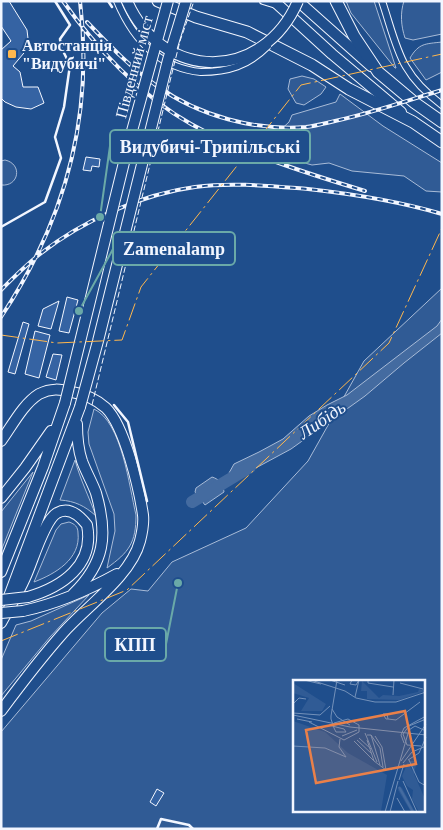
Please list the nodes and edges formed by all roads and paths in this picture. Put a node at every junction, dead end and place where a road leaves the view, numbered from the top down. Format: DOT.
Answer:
graph roads {
  1 [pos="116,1"];
  2 [pos="128,1"];
  3 [pos="158,1"];
  4 [pos="168,1"];
  5 [pos="186,1"];
  6 [pos="263,1"];
  7 [pos="298,1"];
  8 [pos="336,1"];
  9 [pos="382,1"];
  10 [pos="276,3"];
  11 [pos="274,36"];
  12 [pos="378,72"];
  13 [pos="442,105"];
  14 [pos="413,122"];
  15 [pos="442,122"];
  16 [pos="442,142"];
  17 [pos="79,410"];
  18 [pos="60,418"];
  19 [pos="1,441"];
  20 [pos="1,498"];
  21 [pos="94,570"];
  22 [pos="125,570"];
  23 [pos="1,572"];
  24 [pos="102,582"];
  25 [pos="73,594"];
  26 [pos="1,600"];
  27 [pos="1,613"];
  28 [pos="1,619"];
  29 [pos="1,623"];
  30 [pos="1,710"];
  1 -- 11 [label="street, bridge"];
  2 -- 11 [label="main road, bridge"];
  3 -- 14 [label="highway, bridge"];
  4 -- 18 [label="main road, Південний міст, bridge"];
  5 -- 17 [label="main road, Південний міст, bridge"];
  6 -- 10 [label="street"];
  7 -- 11 [label="main road, bridge"];
  7 -- 12 [label="main road"];
  8 -- 12 [label="highway"];
  9 -- 13 [label="street"];
  10 -- 14 [label="main road"];
  12 -- 15 [label="highway"];
  14 -- 16 [label="highway"];
  17 -- 21 [label="main road"];
  17 -- 28 [label="main road"];
  18 -- 20 [label="main road"];
  18 -- 23 [label="main road, Південний міст"];
  19 -- 22 [label="main road"];
  21 -- 24 [label="main road"];
  21 -- 25 [label="main road"];
  22 -- 24 [label="main road"];
  22 -- 30 [label="main road"];
  24 -- 25 [label="main road"];
  25 -- 27 [label="main road, bridge"];
  26 -- 29 [label="main road, bridge"];
}
